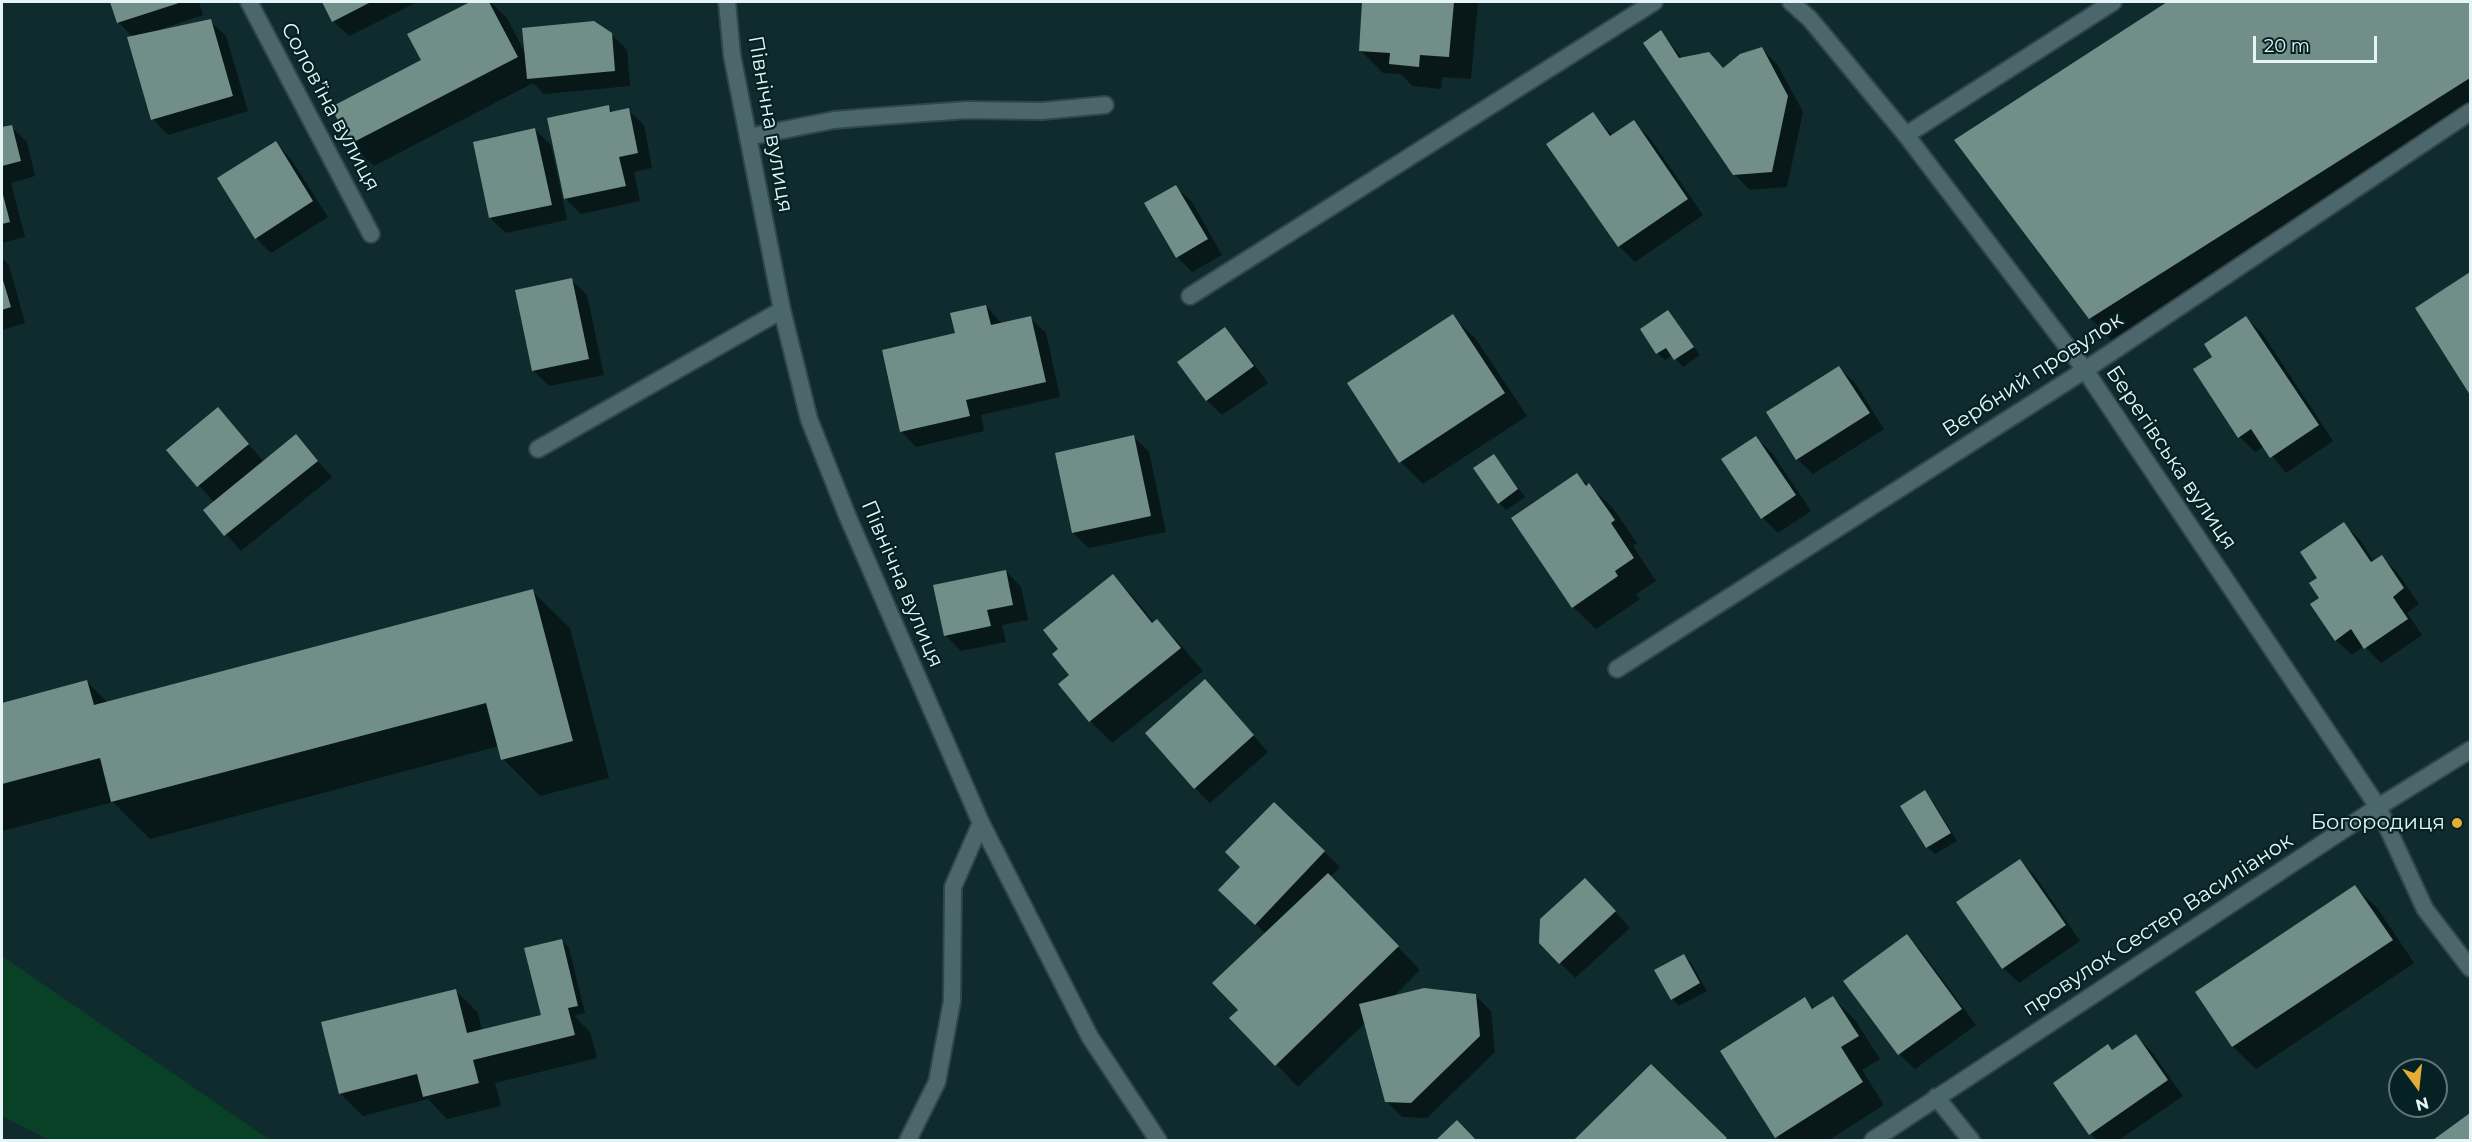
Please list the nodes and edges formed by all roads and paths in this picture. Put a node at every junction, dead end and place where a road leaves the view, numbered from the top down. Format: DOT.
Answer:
graph roads {
  1 [pos="249,2"];
  2 [pos="727,2"];
  3 [pos="1653,2"];
  4 [pos="1791,2"];
  5 [pos="2113,2"];
  6 [pos="1105,105"];
  7 [pos="2470,112"];
  8 [pos="1906,135"];
  9 [pos="748,137"];
  10 [pos="371,234"];
  11 [pos="1190,296"];
  12 [pos="782,310"];
  13 [pos="2085,370"];
  14 [pos="538,450"];
  15 [pos="1617,669"];
  16 [pos="2470,750"];
  17 [pos="2378,807"];
  18 [pos="981,823"];
  19 [pos="2470,968"];
  20 [pos="1936,1097"];
  21 [pos="908,1140"];
  22 [pos="1158,1140"];
  23 [pos="1873,1140"];
  24 [pos="1971,1140"];
  1 -- 10 [label="street, Соловʼїна вулиця"];
  2 -- 9 [label="street, Північна вулиця"];
  3 -- 11 [label="street"];
  4 -- 8 [label="street, Берегівська вулиця"];
  5 -- 8 [label="street"];
  6 -- 9 [label="street"];
  7 -- 13 [label="street, Вербний провулок"];
  8 -- 13 [label="street, Берегівська вулиця"];
  9 -- 12 [label="street, Північна вулиця"];
  12 -- 14 [label="street"];
  12 -- 18 [label="street, Північна вулиця"];
  13 -- 15 [label="street, Вербний провулок"];
  13 -- 17 [label="street, Берегівська вулиця"];
  16 -- 17 [label="street, провулок Сестер Василіанок"];
  17 -- 19 [label="street, Берегівська вулиця"];
  17 -- 20 [label="street, провулок Сестер Василіанок"];
  18 -- 21 [label="street"];
  18 -- 22 [label="street, Північна вулиця"];
  20 -- 23 [label="street, провулок Сестер Василіанок"];
  20 -- 24 [label="street"];
}
